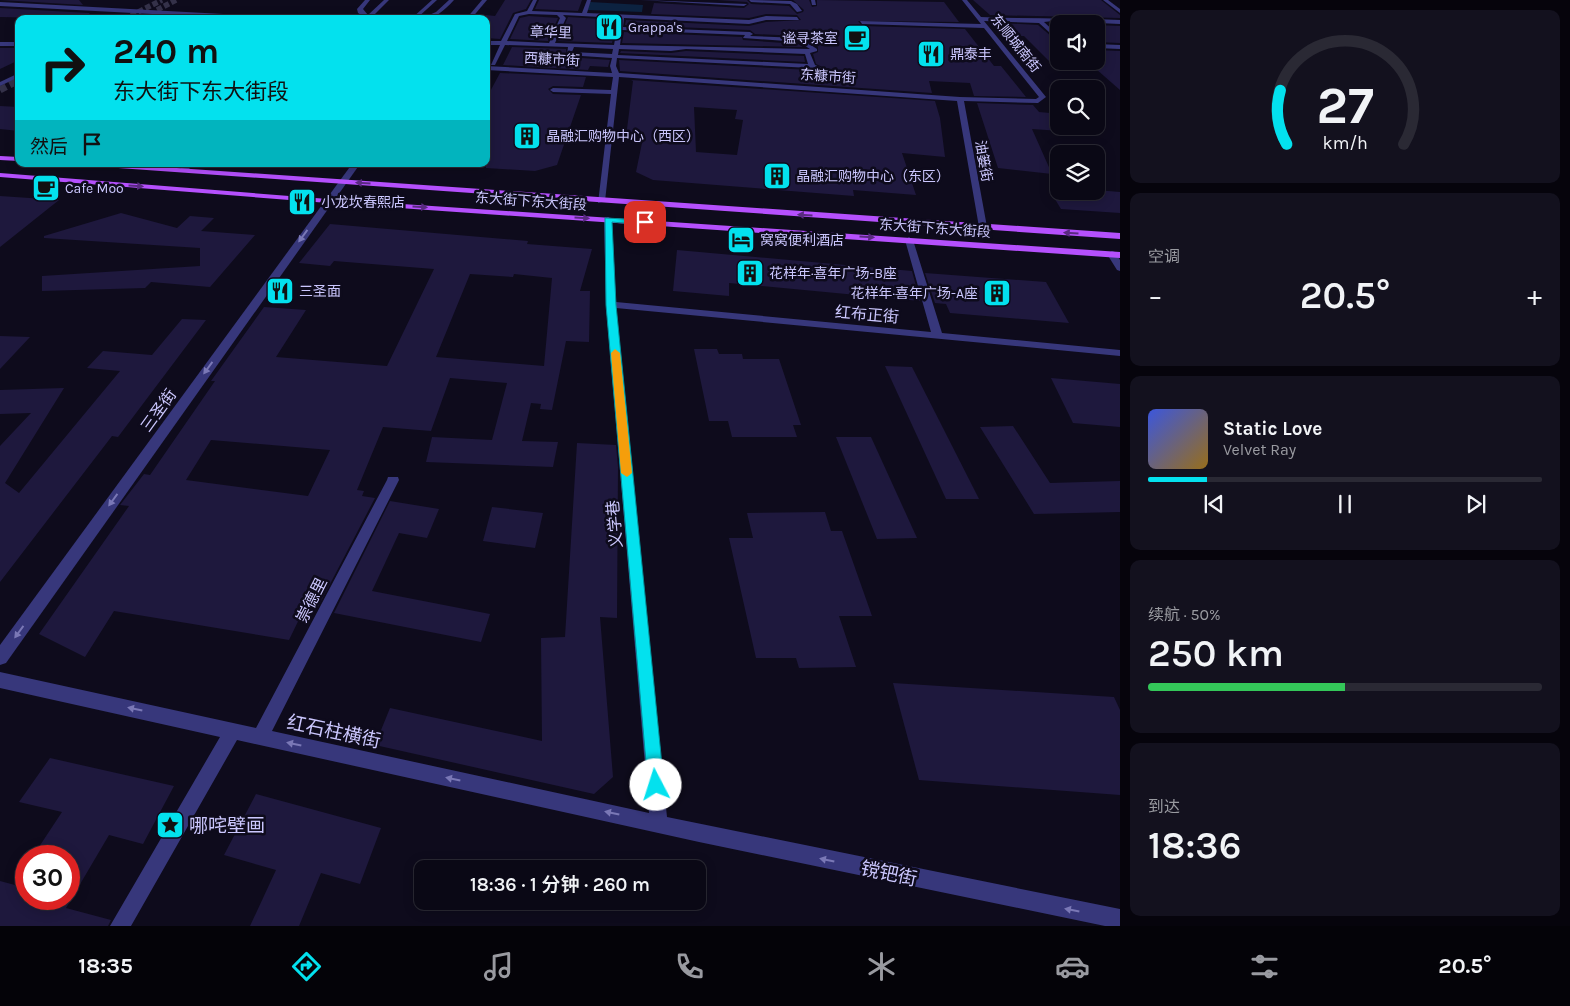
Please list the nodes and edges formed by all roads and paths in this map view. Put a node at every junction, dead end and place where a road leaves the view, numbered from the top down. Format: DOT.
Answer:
graph roads {
  1 [pos="368,0"];
  2 [pos="387,0"];
  3 [pos="435,0"];
  4 [pos="452,0"];
  5 [pos="485,0"];
  6 [pos="536,0"];
  7 [pos="589,0"];
  8 [pos="642,0"];
  9 [pos="751,0"];
  10 [pos="964,0"];
  11 [pos="1105,0"];
  12 [pos="711,2"];
  13 [pos="0,4"];
  14 [pos="744,4"];
  15 [pos="443,8"];
  16 [pos="530,12"];
  17 [pos="799,12"];
  18 [pos="1120,12"];
  19 [pos="558,13"];
  20 [pos="584,14"];
  21 [pos="195,15"];
  22 [pos="365,15"];
  23 [pos="373,15"];
  24 [pos="418,15"];
  25 [pos="433,15"];
  26 [pos="433,15"];
  27 [pos="472,15"];
  28 [pos="622,16"];
  29 [pos="798,19"];
  30 [pos="981,19"];
  31 [pos="1040,21"];
  32 [pos="748,22"];
  33 [pos="862,22"];
  34 [pos="1120,22"];
  35 [pos="882,25"];
  36 [pos="987,27"];
  37 [pos="619,28"];
  38 [pos="1050,30"];
  39 [pos="747,36"];
  40 [pos="490,43"];
  41 [pos="504,43"];
  42 [pos="0,44"];
  43 [pos="15,44"];
  44 [pos="551,45"];
  45 [pos="572,45"];
  46 [pos="615,46"];
  47 [pos="1105,46"];
  48 [pos="1120,47"];
  49 [pos="747,50"];
  50 [pos="807,52"];
  51 [pos="614,57"];
  52 [pos="750,63"];
  53 [pos="493,64"];
  54 [pos="812,66"];
  55 [pos="490,68"];
  56 [pos="824,70"];
  57 [pos="15,75"];
  58 [pos="616,75"];
  59 [pos="15,76"];
  60 [pos="0,79"];
  61 [pos="827,80"];
  62 [pos="15,83"];
  63 [pos="0,84"];
  64 [pos="828,89"];
  65 [pos="0,90"];
  66 [pos="553,90"];
  67 [pos="614,92"];
  68 [pos="960,99"];
  69 [pos="1038,101"];
  70 [pos="0,158"];
  71 [pos="15,159"];
  72 [pos="186,167"];
  73 [pos="354,167"];
  74 [pos="0,175"];
  75 [pos="341,182"];
  76 [pos="328,200"];
  77 [pos="601,200"];
  78 [pos="608,220"];
  79 [pos="983,227"];
  80 [pos="1120,236"];
  81 [pos="909,240"];
  82 [pos="1116,255"];
  83 [pos="1120,268"];
  84 [pos="611,305"];
  85 [pos="937,336"];
  86 [pos="1120,353"];
  87 [pos="393,480"];
  88 [pos="0,658"];
  89 [pos="0,680"];
  90 [pos="233,731"];
  91 [pos="261,736"];
  92 [pos="659,824"];
  93 [pos="1120,919"];
  94 [pos="120,926"];
  1 -- 22 [label="street"];
  2 -- 23 [label="street"];
  3 -- 24 [label="street"];
  4 -- 25 [label="street"];
  5 -- 27 [label="street"];
  6 -- 16 [label="street"];
  7 -- 20 [label="street"];
  8 -- 12 [label="street"];
  9 -- 14 [label="street"];
  9 -- 17 [label="street"];
  10 -- 30 [label="street, 东顺城南街"];
  11 -- 18 [label="street"];
  12 -- 14 [label="street"];
  13 -- 21 [label="street"];
  14 -- 32 [label="street"];
  15 -- 26 [label="street"];
  16 -- 19 [label="street"];
  16 -- 41 [label="street"];
  19 -- 20 [label="street"];
  19 -- 44 [label="street"];
  20 -- 28 [label="street"];
  28 -- 32 [label="street"];
  28 -- 37 [label="street"];
  29 -- 32 [label="street"];
  30 -- 31 [label="street"];
  30 -- 36 [label="street, 东顺城南街"];
  31 -- 34 [label="street"];
  31 -- 38 [label="street"];
  32 -- 39 [label="street"];
  33 -- 36 [label="street"];
  35 -- 36 [label="street"];
  36 -- 69 [label="street, 东顺城南街"];
  37 -- 39 [label="street"];
  37 -- 46 [label="street"];
  39 -- 49 [label="street"];
  39 -- 50 [label="street"];
  40 -- 41 [label="street, 章华里"];
  41 -- 44 [label="street, 章华里"];
  41 -- 53 [label="street"];
  42 -- 43 [label="street"];
  44 -- 45 [label="street, 章华里"];
  45 -- 46 [label="street, 章华里"];
  45 -- 51 [label="street"];
  46 -- 49 [label="street, 章华里"];
  46 -- 51 [label="street"];
  47 -- 48 [label="street"];
  49 -- 50 [label="street, 章华里"];
  49 -- 52 [label="street"];
  50 -- 54 [label="street"];
  51 -- 52 [label="street"];
  51 -- 58 [label="street"];
  52 -- 54 [label="street"];
  54 -- 56 [label="street"];
  55 -- 58 [label="street, 西糠市街"];
  57 -- 60 [label="street"];
  58 -- 64 [label="street, 东糠市街"];
  58 -- 67 [label="street"];
  59 -- 63 [label="street"];
  61 -- 64 [label="street"];
  62 -- 65 [label="street"];
  64 -- 68 [label="street, 东糠市街"];
  66 -- 67 [label="street"];
  67 -- 77 [label="street"];
  68 -- 69 [label="street, 东糠市街"];
  68 -- 79 [label="street, 油篓街"];
  70 -- 71 [label="main road"];
  72 -- 75 [label="main road, 东大街下东大街段"];
  73 -- 75 [label="street, 三圣街"];
  74 -- 76 [label="main road, 东大街下东大街段, one-way"];
  75 -- 76 [label="street, 三圣街"];
  77 -- 75 [label="main road, 东大街下东大街段, one-way"];
  76 -- 78 [label="main road, 东大街下东大街段, one-way"];
  76 -- 88 [label="street, 三圣街, one-way"];
  79 -- 77 [label="main road, 东大街下东大街段, one-way"];
  78 -- 81 [label="main road, 东大街下东大街段, one-way"];
  78 -- 84 [label="street, 义学巷"];
  80 -- 79 [label="main road, 东大街下东大街段, one-way"];
  81 -- 82 [label="main road, 东大街下东大街段"];
  81 -- 85 [label="street"];
  82 -- 83 [label="street"];
  84 -- 85 [label="street, 红布正街"];
  84 -- 92 [label="street, 义学巷"];
  85 -- 86 [label="street, 红布正街"];
  87 -- 91 [label="street, 崇德里"];
  90 -- 89 [label="street, 红石柱横街, one-way"];
  90 -- 91 [label="street, 红石柱横街"];
  90 -- 94 [label="street"];
  92 -- 91 [label="street, 红石柱横街, one-way"];
  93 -- 92 [label="street, 镋钯街, one-way"];
}
